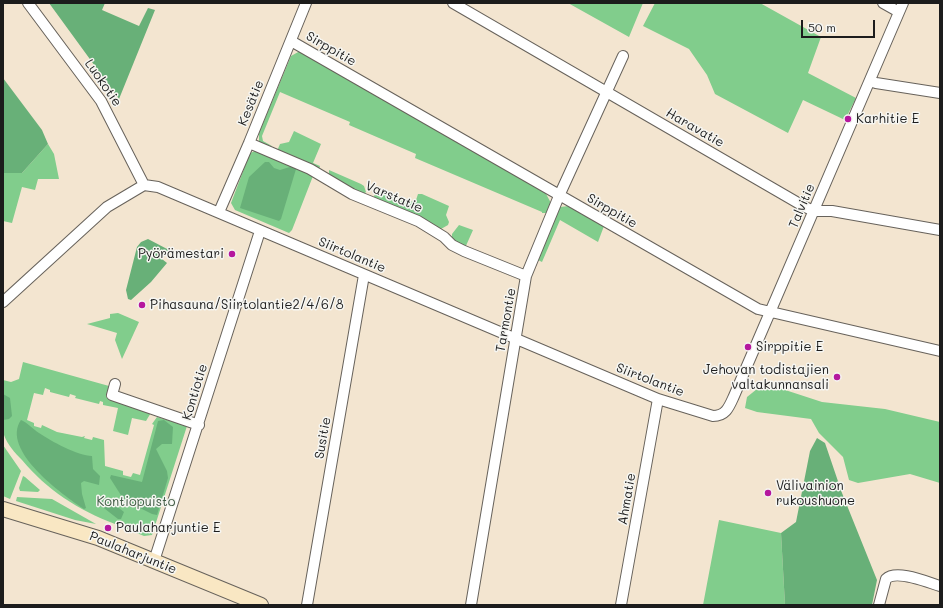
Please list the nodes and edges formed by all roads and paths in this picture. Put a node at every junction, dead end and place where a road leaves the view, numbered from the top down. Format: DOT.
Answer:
graph roads {
  1 [pos="28,3"];
  2 [pos="306,3"];
  3 [pos="453,3"];
  4 [pos="883,3"];
  5 [pos="901,8"];
  6 [pos="290,41"];
  7 [pos="623,56"];
  8 [pos="870,81"];
  9 [pos="939,90"];
  10 [pos="606,92"];
  11 [pos="249,143"];
  12 [pos="144,185"];
  13 [pos="559,196"];
  14 [pos="814,211"];
  15 [pos="219,212"];
  16 [pos="940,230"];
  17 [pos="260,231"];
  18 [pos="364,275"];
  19 [pos="526,276"];
  20 [pos="3,302"];
  21 [pos="770,313"];
  22 [pos="515,339"];
  23 [pos="940,351"];
  24 [pos="115,384"];
  25 [pos="658,399"];
  26 [pos="720,416"];
  27 [pos="199,425"];
  28 [pos="3,509"];
  29 [pos="154,560"];
  30 [pos="940,586"];
  31 [pos="261,605"];
  32 [pos="307,605"];
  33 [pos="470,605"];
  34 [pos="621,605"];
  35 [pos="880,605"];
  1 -- 12 [label="street, Luokotie"];
  2 -- 6 [label="street, Kesätie"];
  3 -- 10 [label="street, Haravatie"];
  4 -- 5 [label="street"];
  5 -- 8 [label="street, Talvitie"];
  6 -- 11 [label="street, Kesätie"];
  6 -- 13 [label="street, Sirppitie"];
  7 -- 10 [label="street, Tarmontie"];
  8 -- 9 [label="street"];
  8 -- 14 [label="street, Talvitie"];
  10 -- 13 [label="street, Tarmontie"];
  10 -- 14 [label="street, Haravatie"];
  11 -- 15 [label="street, Kesätie"];
  11 -- 19 [label="street, Varstatie"];
  12 -- 15 [label="street, Siirtolantie"];
  12 -- 20 [label="street"];
  13 -- 19 [label="street, Tarmontie"];
  13 -- 21 [label="street, Sirppitie"];
  14 -- 16 [label="street, Haravatie"];
  14 -- 21 [label="street, Talvitie"];
  15 -- 17 [label="street, Siirtolantie"];
  17 -- 18 [label="street, Siirtolantie"];
  17 -- 27 [label="street, Kontiotie"];
  18 -- 22 [label="street, Siirtolantie"];
  18 -- 32 [label="street, Susitie"];
  19 -- 22 [label="street, Tarmontie"];
  21 -- 23 [label="street, Sirppitie"];
  21 -- 26 [label="street, Talvitie"];
  22 -- 25 [label="street, Siirtolantie"];
  22 -- 33 [label="street, Tarmontie"];
  24 -- 27 [label="street"];
  25 -- 26 [label="street, Siirtolantie"];
  25 -- 34 [label="street, Ahmatie"];
  27 -- 29 [label="street, Kontiotie"];
  28 -- 29 [label="street, Paulaharjuntie"];
  29 -- 31 [label="street, Paulaharjuntie"];
  30 -- 35 [label="street"];
}
